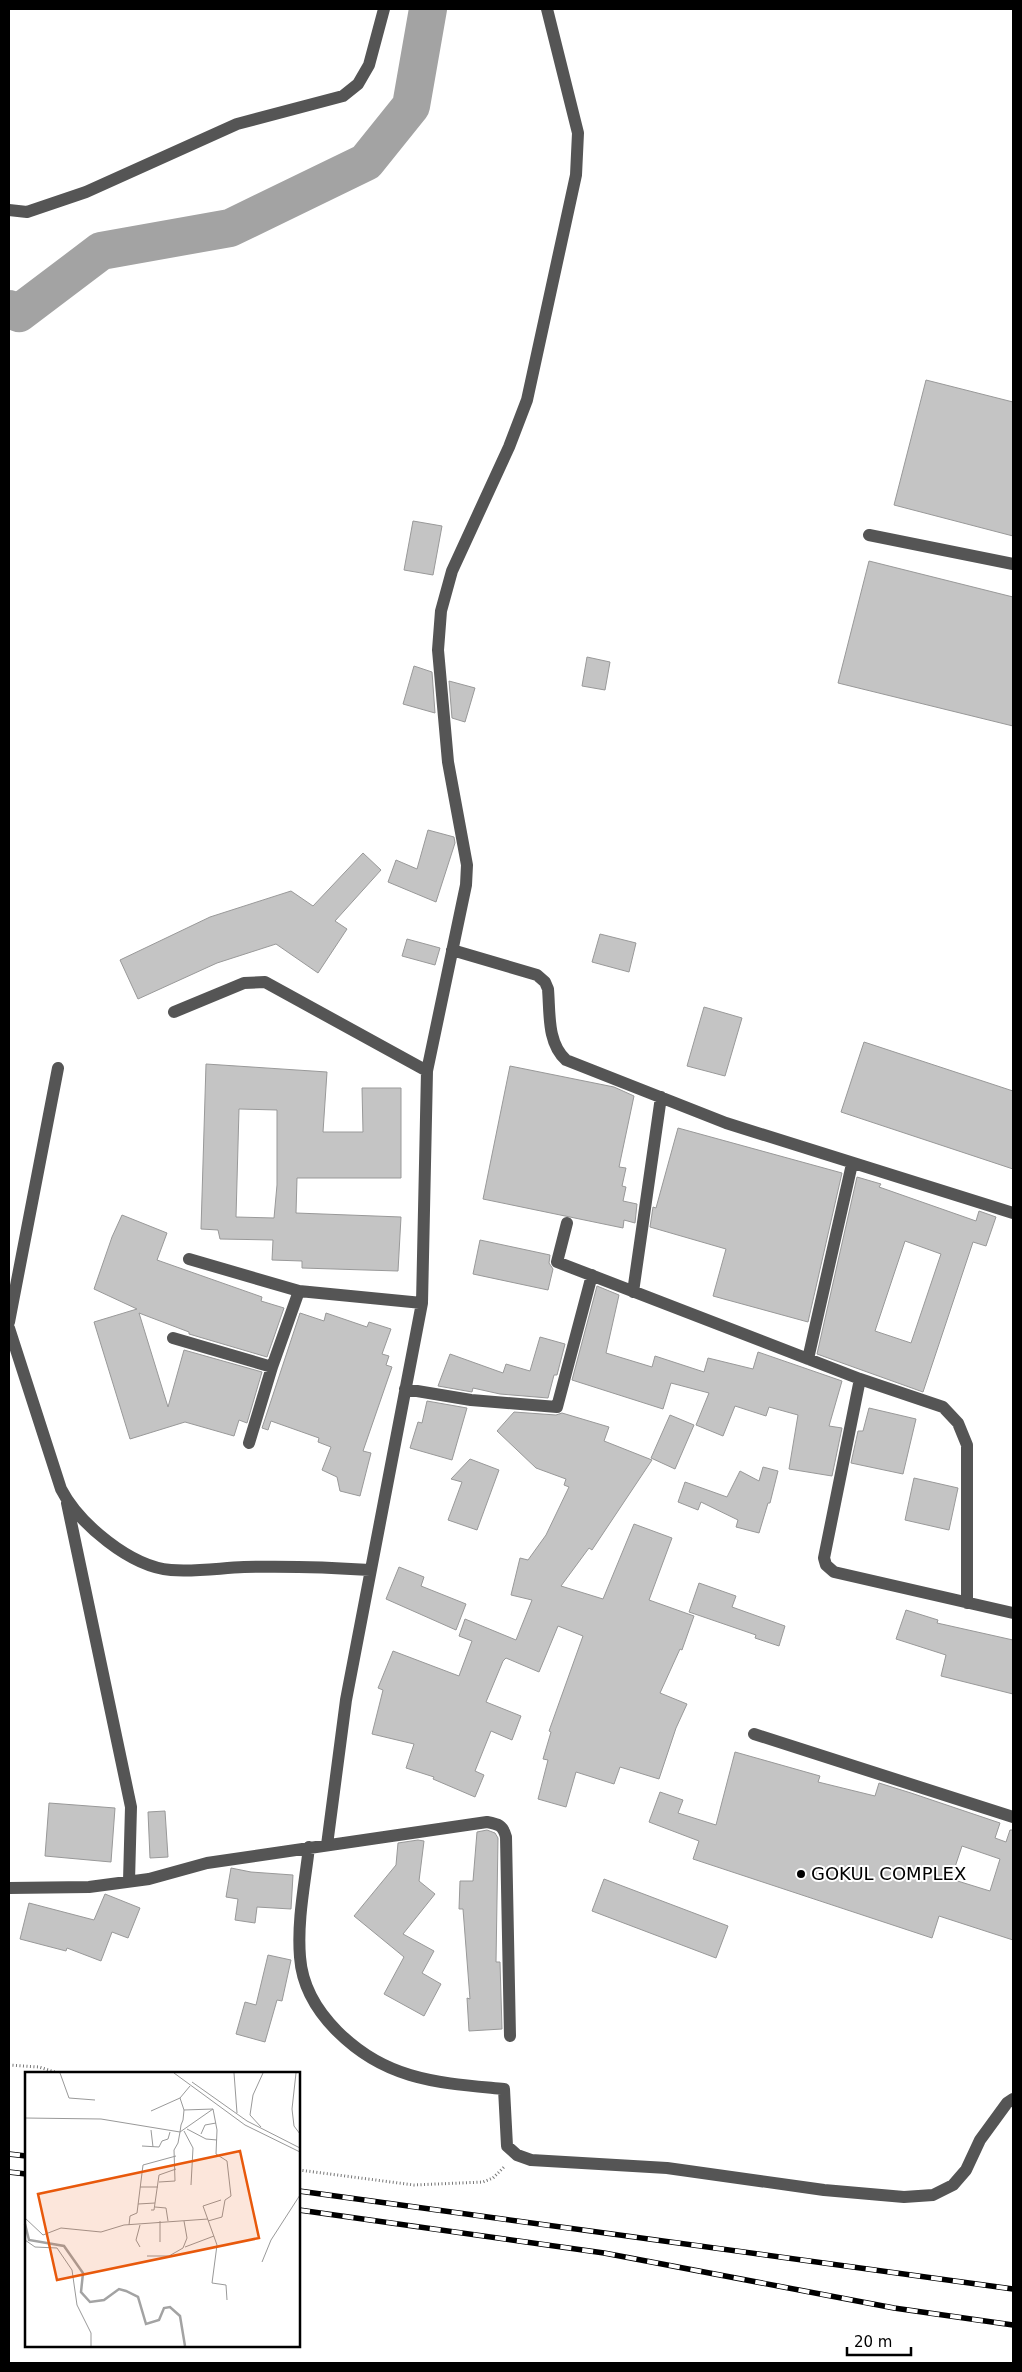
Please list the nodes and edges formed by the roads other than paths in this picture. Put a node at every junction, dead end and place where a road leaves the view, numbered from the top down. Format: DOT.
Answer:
graph roads {
  1 [pos="384,9"];
  2 [pos="548,9"];
  3 [pos="9,210"];
  4 [pos="869,535"];
  5 [pos="1013,564"];
  6 [pos="452,950"];
  7 [pos="174,1012"];
  8 [pos="58,1068"];
  9 [pos="427,1071"];
  10 [pos="661,1097"];
  11 [pos="852,1164"];
  12 [pos="1013,1213"];
  13 [pos="567,1223"];
  14 [pos="189,1259"];
  15 [pos="592,1276"];
  16 [pos="298,1291"];
  17 [pos="633,1292"];
  18 [pos="422,1303"];
  19 [pos="9,1322"];
  20 [pos="9,1328"];
  21 [pos="173,1338"];
  22 [pos="808,1359"];
  23 [pos="272,1367"];
  24 [pos="860,1379"];
  25 [pos="405,1389"];
  26 [pos="249,1443"];
  27 [pos="67,1500"];
  28 [pos="370,1570"];
  29 [pos="968,1603"];
  30 [pos="1013,1613"];
  31 [pos="754,1734"];
  32 [pos="1013,1817"];
  33 [pos="327,1845"];
  34 [pos="309,1847"];
  35 [pos="129,1881"];
  36 [pos="9,1888"];
  37 [pos="510,2036"];
  38 [pos="1013,2099"];
  1 -- 3 [label="street"];
  2 -- 6 [label="street"];
  4 -- 5 [label="street"];
  6 -- 9 [label="street"];
  6 -- 10 [label="street"];
  7 -- 9 [label="street"];
  8 -- 19 [label="street"];
  9 -- 18 [label="street"];
  10 -- 11 [label="street"];
  10 -- 17 [label="street"];
  11 -- 12 [label="street"];
  11 -- 22 [label="street"];
  13 -- 15 [label="street"];
  14 -- 16 [label="street"];
  15 -- 17 [label="street"];
  15 -- 25 [label="street"];
  16 -- 18 [label="street"];
  16 -- 23 [label="street"];
  17 -- 22 [label="street"];
  18 -- 25 [label="street"];
  20 -- 27 [label="street"];
  21 -- 23 [label="street"];
  22 -- 24 [label="street"];
  23 -- 26 [label="street"];
  24 -- 29 [label="street"];
  24 -- 29 [label="street"];
  25 -- 28 [label="street"];
  27 -- 28 [label="street"];
  27 -- 35 [label="street"];
  28 -- 33 [label="street"];
  29 -- 30 [label="street"];
  31 -- 32 [label="street"];
  33 -- 34 [label="street"];
  33 -- 37 [label="street"];
  34 -- 35 [label="street"];
  34 -- 38 [label="street"];
  35 -- 36 [label="street"];
}
